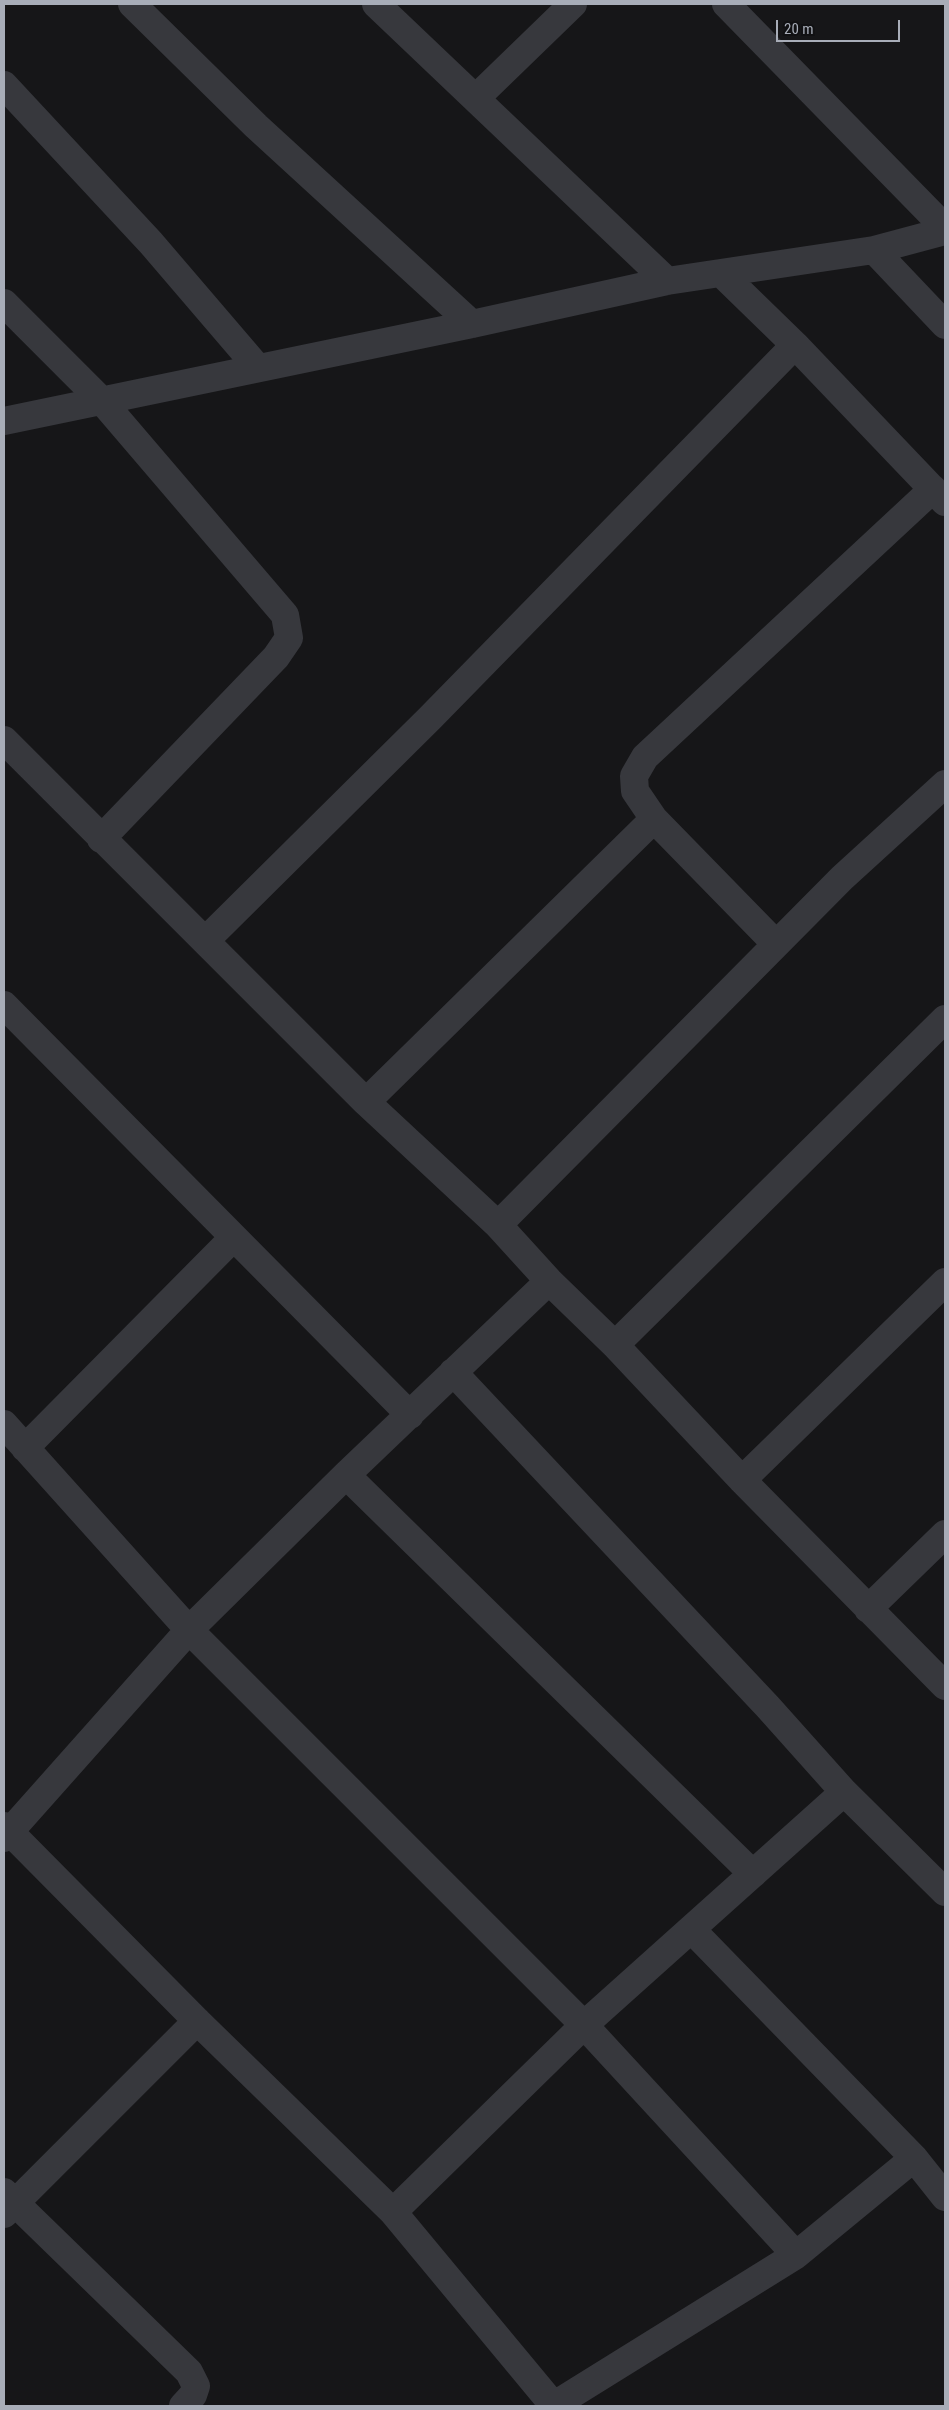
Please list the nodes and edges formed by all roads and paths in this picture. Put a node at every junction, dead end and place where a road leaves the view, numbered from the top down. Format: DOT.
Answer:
graph roads {
  1 [pos="132,4"];
  2 [pos="376,4"];
  3 [pos="573,4"];
  4 [pos="726,4"];
  5 [pos="4,85"];
  6 [pos="476,98"];
  7 [pos="945,230"];
  8 [pos="874,250"];
  9 [pos="721,273"];
  10 [pos="667,281"];
  11 [pos="4,303"];
  12 [pos="472,324"];
  13 [pos="945,325"];
  14 [pos="794,344"];
  15 [pos="258,368"];
  16 [pos="102,401"];
  17 [pos="4,421"];
  18 [pos="939,496"];
  19 [pos="4,740"];
  20 [pos="945,784"];
  21 [pos="654,818"];
  22 [pos="101,839"];
  23 [pos="205,941"];
  24 [pos="776,944"];
  25 [pos="4,1006"];
  26 [pos="945,1019"];
  27 [pos="366,1102"];
  28 [pos="498,1225"];
  29 [pos="232,1238"];
  30 [pos="549,1280"];
  31 [pos="945,1282"];
  32 [pos="615,1344"];
  33 [pos="453,1372"];
  34 [pos="410,1415"];
  35 [pos="4,1424"];
  36 [pos="25,1448"];
  37 [pos="346,1474"];
  38 [pos="742,1480"];
  39 [pos="945,1534"];
  40 [pos="868,1609"];
  41 [pos="189,1630"];
  42 [pos="945,1686"];
  43 [pos="844,1792"];
  44 [pos="6,1832"];
  45 [pos="752,1874"];
  46 [pos="945,1892"];
  47 [pos="692,1930"];
  48 [pos="198,2021"];
  49 [pos="584,2025"];
  50 [pos="914,2158"];
  51 [pos="945,2197"];
  52 [pos="8,2203"];
  53 [pos="393,2212"];
  54 [pos="796,2255"];
  55 [pos="183,2406"];
  56 [pos="554,2406"];
  1 -- 12 [label="street"];
  2 -- 6 [label="street"];
  3 -- 6 [label="street"];
  4 -- 7 [label="street"];
  5 -- 15 [label="street"];
  6 -- 10 [label="street"];
  7 -- 8 [label="street"];
  8 -- 9 [label="street"];
  8 -- 13 [label="street"];
  9 -- 10 [label="street"];
  9 -- 14 [label="street"];
  10 -- 12 [label="street"];
  11 -- 16 [label="street"];
  12 -- 15 [label="street"];
  14 -- 18 [label="street"];
  14 -- 23 [label="street"];
  15 -- 16 [label="street"];
  16 -- 17 [label="street"];
  16 -- 22 [label="street"];
  18 -- 21 [label="street"];
  19 -- 22 [label="street"];
  20 -- 24 [label="street"];
  21 -- 24 [label="street"];
  21 -- 27 [label="street"];
  22 -- 23 [label="street"];
  23 -- 27 [label="street"];
  24 -- 28 [label="street"];
  25 -- 29 [label="street"];
  26 -- 32 [label="street"];
  27 -- 28 [label="street"];
  28 -- 30 [label="street"];
  29 -- 34 [label="street"];
  29 -- 36 [label="street"];
  30 -- 32 [label="street"];
  30 -- 33 [label="street"];
  31 -- 38 [label="street"];
  32 -- 38 [label="street"];
  33 -- 34 [label="street"];
  33 -- 43 [label="street"];
  34 -- 37 [label="street"];
  35 -- 36 [label="street"];
  36 -- 41 [label="street"];
  37 -- 41 [label="street"];
  37 -- 45 [label="street"];
  38 -- 40 [label="street"];
  39 -- 40 [label="street"];
  40 -- 42 [label="street"];
  41 -- 44 [label="street"];
  41 -- 49 [label="street"];
  43 -- 45 [label="street"];
  43 -- 46 [label="street"];
  44 -- 48 [label="street"];
  45 -- 47 [label="street"];
  47 -- 49 [label="street"];
  47 -- 50 [label="street"];
  48 -- 52 [label="street"];
  48 -- 53 [label="street"];
  49 -- 53 [label="street"];
  49 -- 54 [label="street"];
  50 -- 51 [label="street"];
  50 -- 54 [label="street"];
  52 -- 55 [label="street"];
  53 -- 56 [label="street"];
  54 -- 56 [label="street"];
}
